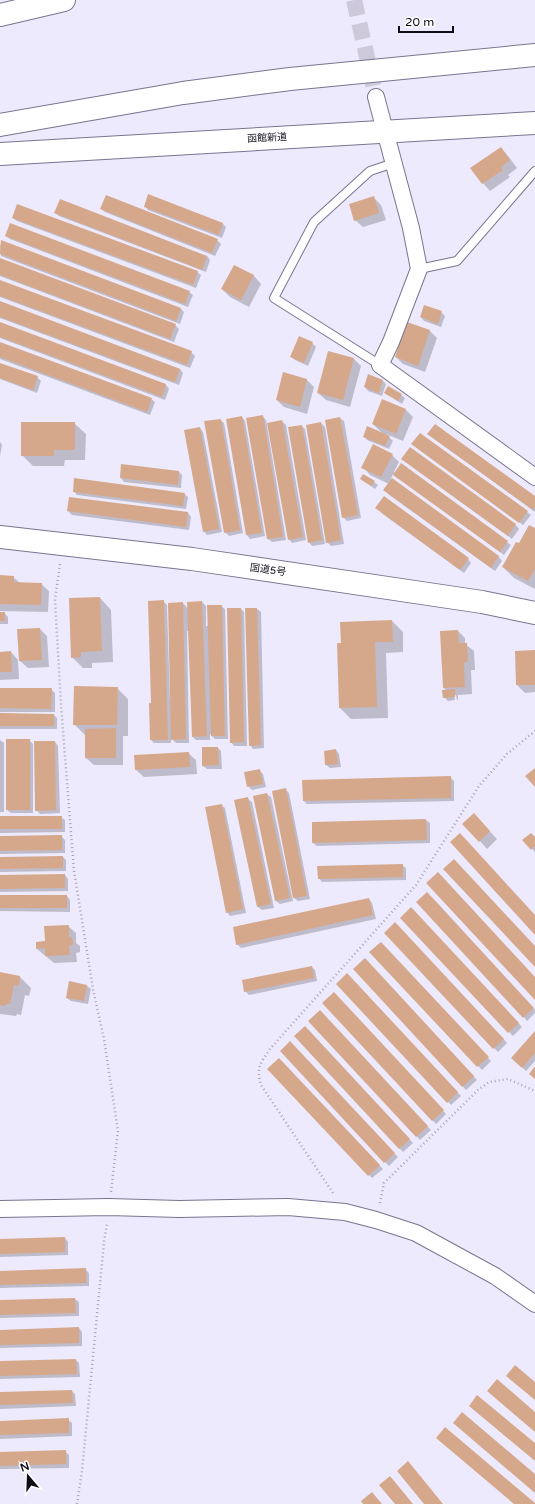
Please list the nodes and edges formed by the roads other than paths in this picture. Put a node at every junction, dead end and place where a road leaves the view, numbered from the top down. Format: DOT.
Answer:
graph roads {
  1 [pos="64,0"];
  2 [pos="0,15"];
  3 [pos="535,55"];
  4 [pos="376,98"];
  5 [pos="535,123"];
  6 [pos="0,125"];
  7 [pos="385,132"];
  8 [pos="0,154"];
  9 [pos="394,163"];
  10 [pos="535,171"];
  11 [pos="419,269"];
  12 [pos="380,365"];
  13 [pos="535,477"];
  14 [pos="0,537"];
  15 [pos="535,613"];
  16 [pos="0,1209"];
  17 [pos="535,1304"];
  1 -- 2 [label="highway"];
  3 -- 6 [label="highway"];
  4 -- 7 [label="street"];
  5 -- 7 [label="highway, 函館新道"];
  7 -- 8 [label="highway, 函館新道"];
  7 -- 9 [label="street"];
  9 -- 11 [label="street"];
  9 -- 12 [label="lane"];
  10 -- 11 [label="lane"];
  11 -- 12 [label="street"];
  12 -- 13 [label="street"];
  14 -- 15 [label="highway, 国道5号"];
  16 -- 17 [label="street"];
}
